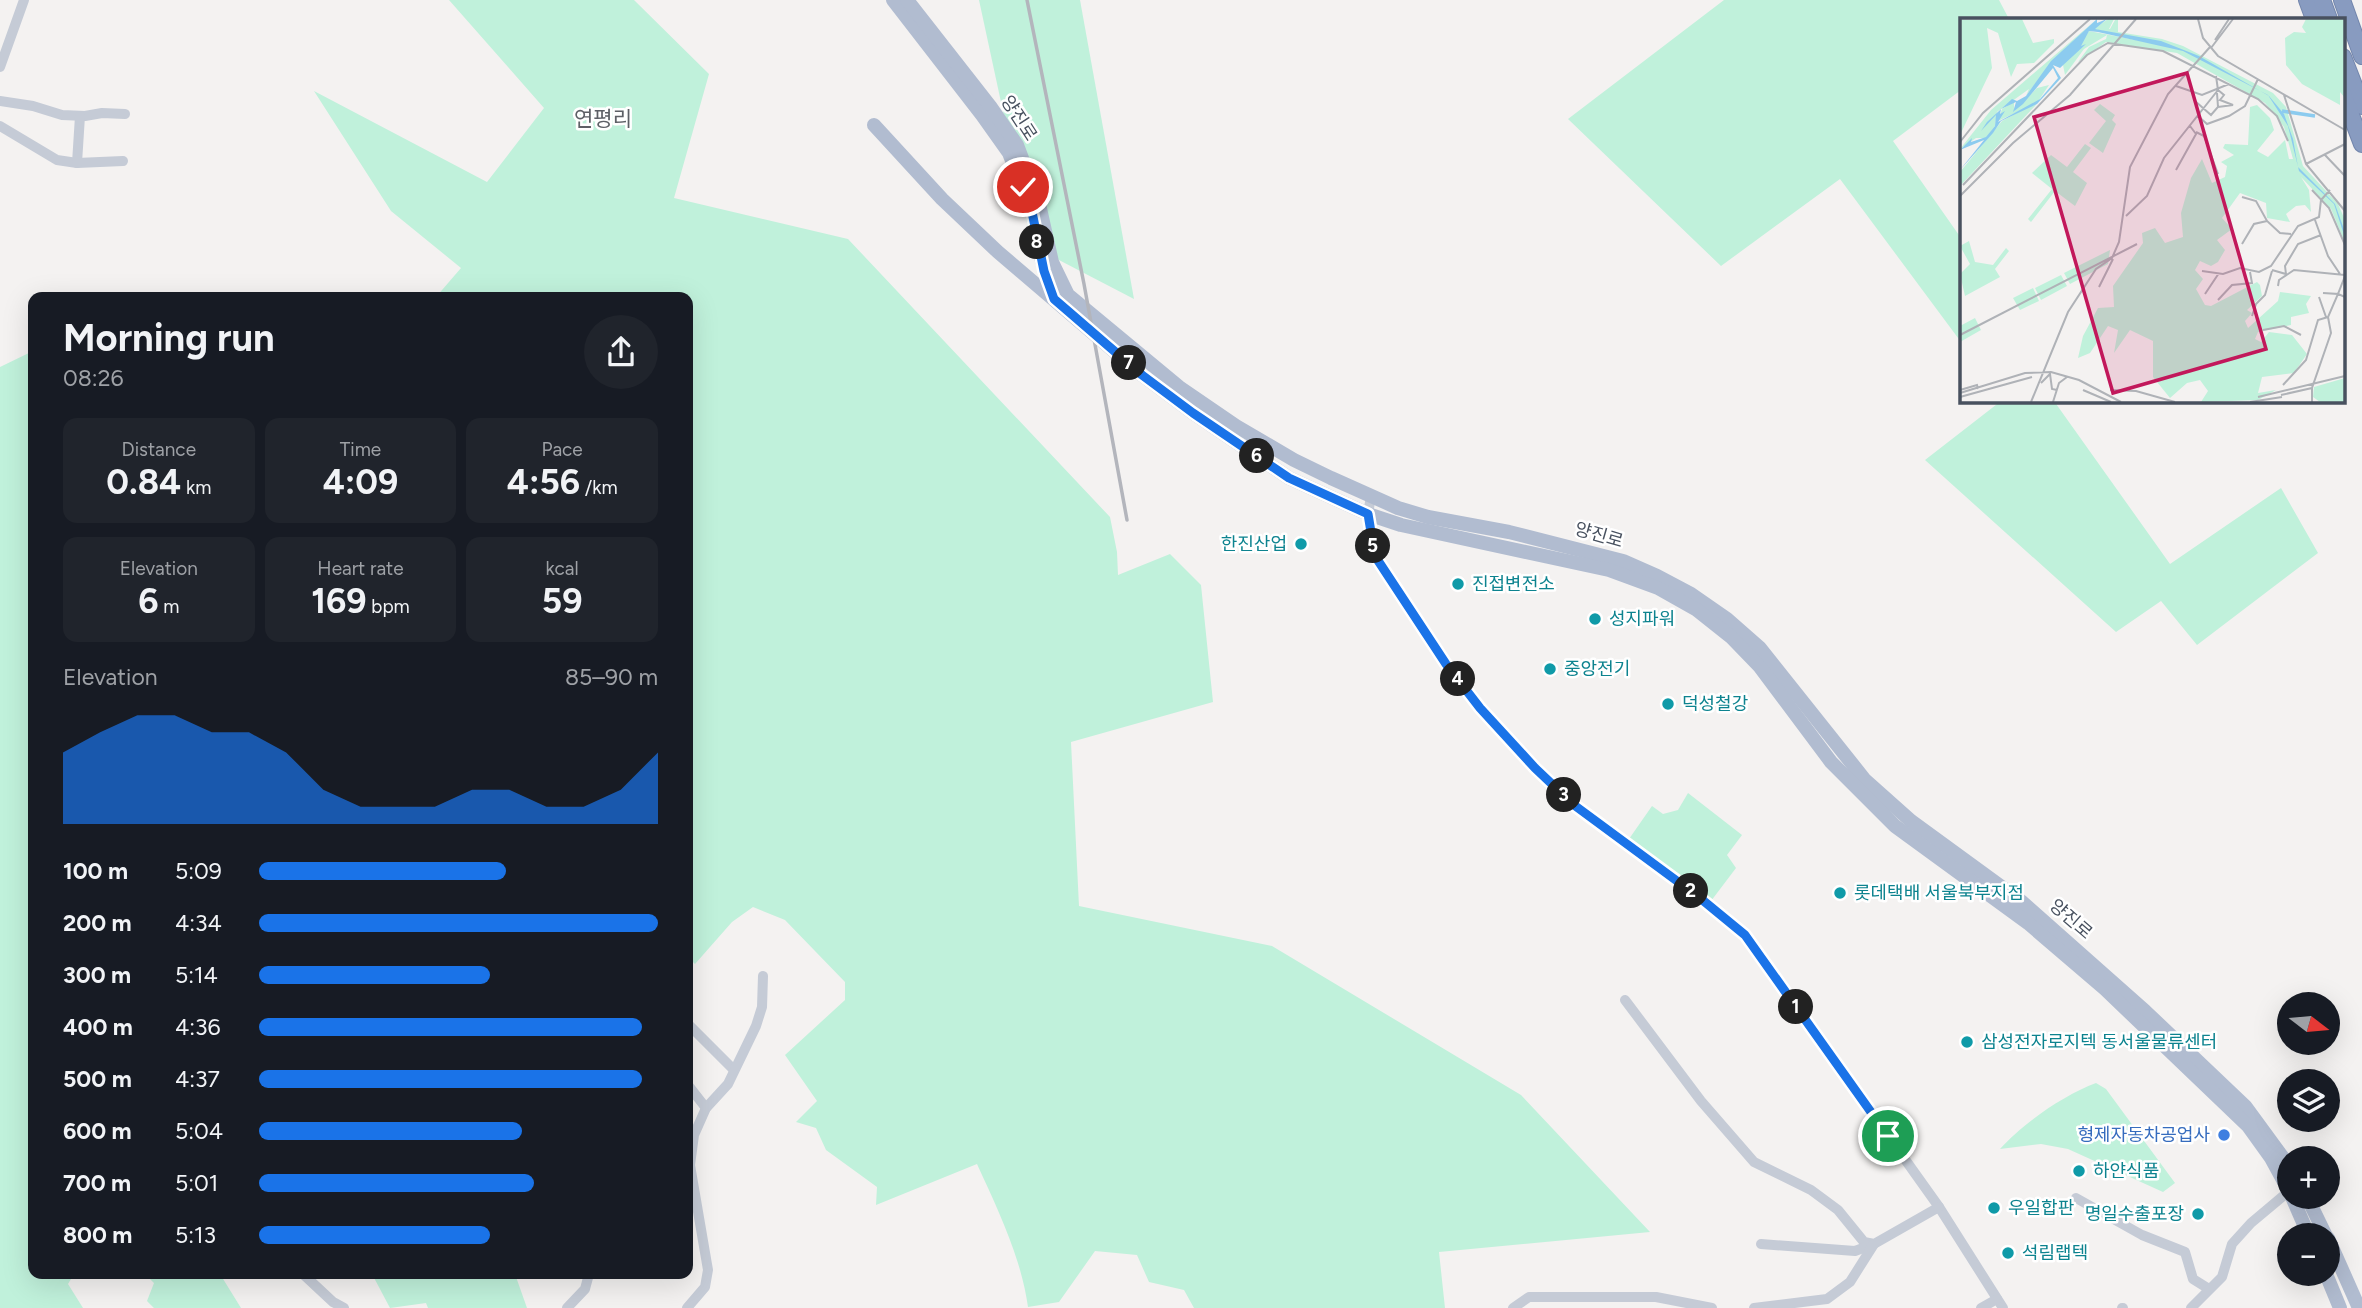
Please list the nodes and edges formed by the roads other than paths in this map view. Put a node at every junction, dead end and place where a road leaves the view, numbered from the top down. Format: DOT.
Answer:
graph roads {
  1 [pos="24,0"];
  2 [pos="893,0"];
  3 [pos="907,0"];
  4 [pos="2307,0"];
  5 [pos="2322,0"];
  6 [pos="2342,0"];
  7 [pos="2314,18"];
  8 [pos="2329,18"];
  9 [pos="2362,56"];
  10 [pos="2344,60"];
  11 [pos="0,67"];
  12 [pos="2344,97"];
  13 [pos="0,101"];
  14 [pos="2362,106"];
  15 [pos="125,114"];
  16 [pos="80,116"];
  17 [pos="874,125"];
  18 [pos="0,126"];
  19 [pos="2362,144"];
  20 [pos="124,161"];
  21 [pos="77,163"];
  22 [pos="1054,299"];
  23 [pos="1371,496"];
  24 [pos="1368,514"];
  25 [pos="763,975"];
  26 [pos="1625,1000"];
  27 [pos="693,1029"];
  28 [pos="734,1070"];
  29 [pos="693,1091"];
  30 [pos="706,1108"];
  31 [pos="693,1142"];
  32 [pos="2277,1150"];
  33 [pos="2277,1169"];
  34 [pos="693,1182"];
  35 [pos="2076,1198"];
  36 [pos="2277,1201"];
  37 [pos="1939,1207"];
  38 [pos="1761,1244"];
  39 [pos="1874,1244"];
  40 [pos="2340,1266"];
  41 [pos="308,1279"];
  42 [pos="588,1279"];
  43 [pos="2331,1286"];
  44 [pos="2209,1289"];
  45 [pos="2000,1303"];
  46 [pos="344,1308"];
  47 [pos="567,1308"];
  48 [pos="687,1308"];
  49 [pos="1513,1308"];
  50 [pos="1712,1308"];
  51 [pos="1754,1308"];
  52 [pos="1981,1308"];
  53 [pos="2191,1308"];
  54 [pos="2340,1308"];
  55 [pos="2359,1308"];
  1 -- 11 [label="street"];
  2 -- 22 [label="main road, 양진로"];
  3 -- 23 [label="main road, 양진로"];
  4 -- 7 [label="highway"];
  5 -- 8 [label="highway"];
  6 -- 9 [label="highway"];
  10 -- 14 [label="highway"];
  12 -- 19 [label="highway"];
  13 -- 16 [label="street"];
  15 -- 16 [label="street"];
  16 -- 21 [label="street"];
  17 -- 22 [label="main road, 양진로"];
  18 -- 21 [label="street"];
  20 -- 21 [label="street"];
  22 -- 24 [label="main road, 양진로"];
  23 -- 24 [label="street"];
  23 -- 32 [label="main road, 양진로"];
  24 -- 33 [label="main road, 양진로"];
  24 -- 37 [label="street"];
  25 -- 28 [label="street"];
  26 -- 39 [label="street"];
  27 -- 28 [label="street"];
  28 -- 30 [label="street"];
  29 -- 30 [label="street"];
  30 -- 31 [label="street"];
  34 -- 48 [label="street"];
  35 -- 44 [label="street"];
  36 -- 44 [label="street"];
  37 -- 39 [label="street"];
  37 -- 45 [label="street"];
  38 -- 39 [label="street"];
  39 -- 51 [label="street"];
  40 -- 55 [label="main road"];
  41 -- 46 [label="street"];
  42 -- 47 [label="street"];
  43 -- 54 [label="main road"];
  44 -- 53 [label="street"];
  45 -- 52 [label="street"];
  49 -- 50 [label="street"];
}
